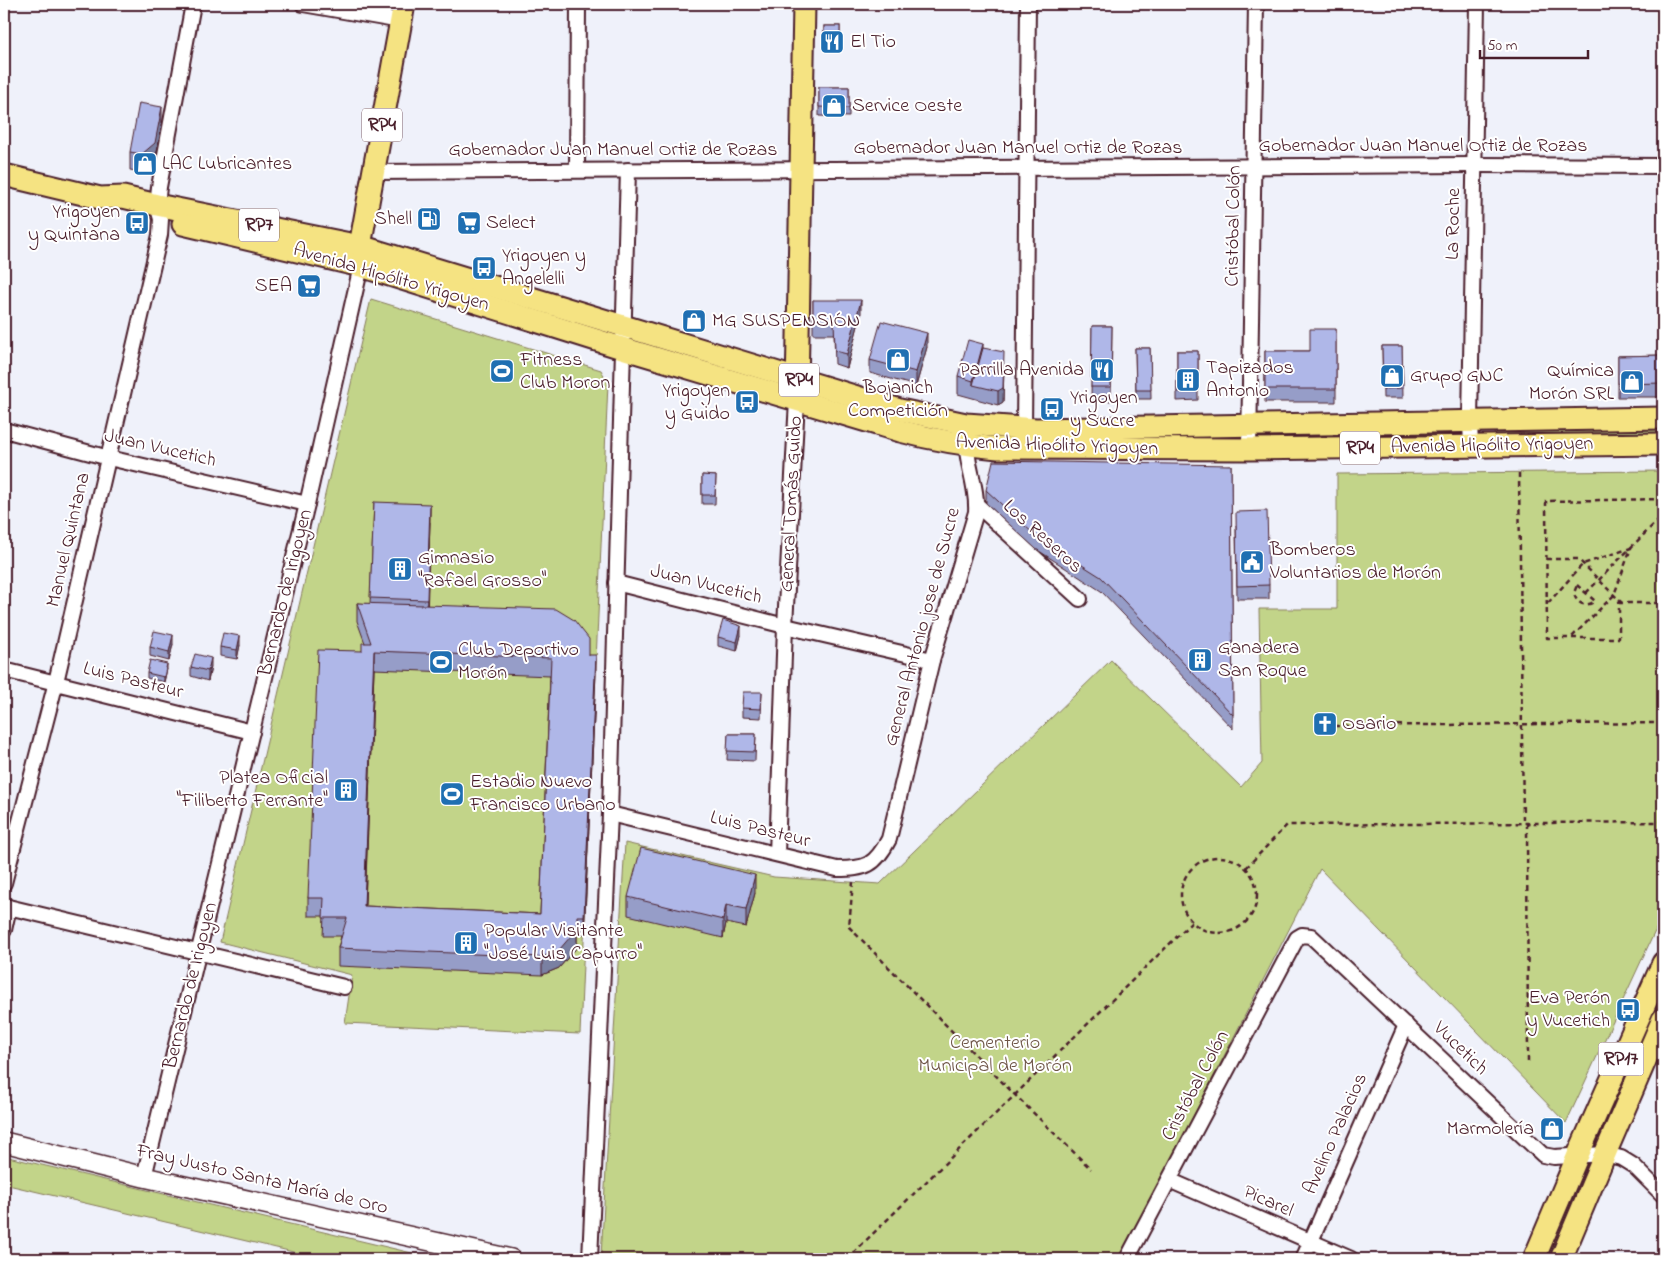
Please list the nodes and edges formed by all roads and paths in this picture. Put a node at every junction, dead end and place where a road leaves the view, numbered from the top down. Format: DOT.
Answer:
graph roads {
  1 [pos="193,4"];
  2 [pos="304,4"];
  3 [pos="578,4"];
  4 [pos="804,4"];
  5 [pos="1028,4"];
  6 [pos="1256,4"];
  7 [pos="1477,4"];
  8 [pos="402,12"];
  9 [pos="1476,165"];
  10 [pos="1663,166"];
  11 [pos="1254,167"];
  12 [pos="1026,168"];
  13 [pos="577,170"];
  14 [pos="628,170"];
  15 [pos="801,170"];
  16 [pos="373,172"];
  17 [pos="4,175"];
  18 [pos="159,212"];
  19 [pos="361,256"];
  20 [pos="624,337"];
  21 [pos="798,390"];
  22 [pos="1663,418"];
  23 [pos="1470,422"];
  24 [pos="966,424"];
  25 [pos="1250,426"];
  26 [pos="1024,429"];
  27 [pos="4,430"];
  28 [pos="1663,444"];
  29 [pos="965,446"];
  30 [pos="1471,446"];
  31 [pos="1249,449"];
  32 [pos="109,458"];
  33 [pos="1519,473"];
  34 [pos="1663,499"];
  35 [pos="307,504"];
  36 [pos="976,504"];
  37 [pos="1663,515"];
  38 [pos="1631,548"];
  39 [pos="1546,560"];
  40 [pos="1583,564"];
  41 [pos="1599,580"];
  42 [pos="616,583"];
  43 [pos="1586,593"];
  44 [pos="1614,595"];
  45 [pos="1080,599"];
  46 [pos="1663,602"];
  47 [pos="1623,603"];
  48 [pos="1547,604"];
  49 [pos="785,626"];
  50 [pos="1571,638"];
  51 [pos="932,660"];
  52 [pos="4,670"];
  53 [pos="56,682"];
  54 [pos="1663,723"];
  55 [pos="1522,724"];
  56 [pos="1325,726"];
  57 [pos="252,732"];
  58 [pos="610,814"];
  59 [pos="1663,822"];
  60 [pos="1525,823"];
  61 [pos="889,839"];
  62 [pos="777,854"];
  63 [pos="1246,868"];
  64 [pos="853,882"];
  65 [pos="4,883"];
  66 [pos="6,906"];
  67 [pos="1192,922"];
  68 [pos="4,930"];
  69 [pos="1302,935"];
  70 [pos="199,953"];
  71 [pos="1663,963"];
  72 [pos="344,987"];
  73 [pos="1663,1019"];
  74 [pos="1406,1025"];
  75 [pos="1528,1063"];
  76 [pos="1015,1095"];
  77 [pos="4,1142"];
  78 [pos="1605,1154"];
  79 [pos="1578,1155"];
  80 [pos="1091,1168"];
  81 [pos="144,1177"];
  82 [pos="1169,1180"];
  83 [pos="1663,1195"];
  84 [pos="1311,1242"];
  85 [pos="511,1259"];
  86 [pos="590,1259"];
  87 [pos="847,1259"];
  88 [pos="1127,1259"];
  89 [pos="1303,1259"];
  90 [pos="1351,1259"];
  91 [pos="1534,1259"];
  92 [pos="1561,1259"];
  1 -- 18 [label="street, Manuel Quintana"];
  2 -- 8 [label="street"];
  3 -- 13 [label="street"];
  4 -- 15 [label="main road, General Tomás Guido / RP4"];
  5 -- 12 [label="street"];
  6 -- 11 [label="street, Cristóbal Colón"];
  7 -- 9 [label="street, La Roche"];
  8 -- 16 [label="main road, Bernardo de Irigoyen / RP4"];
  9 -- 10 [label="street, Gobernador Juan Manuel Ortiz de Rozas"];
  9 -- 11 [label="street, Gobernador Juan Manuel Ortiz de Rozas"];
  9 -- 23 [label="street, La Roche"];
  11 -- 12 [label="street, Gobernador Juan Manuel Ortiz de Rozas"];
  11 -- 25 [label="street, Cristóbal Colón"];
  12 -- 15 [label="street, Gobernador Juan Manuel Ortiz de Rozas"];
  12 -- 26 [label="street"];
  13 -- 14 [label="street, Gobernador Juan Manuel Ortiz de Rozas"];
  13 -- 16 [label="street, Gobernador Juan Manuel Ortiz de Rozas"];
  14 -- 15 [label="street, Gobernador Juan Manuel Ortiz de Rozas"];
  14 -- 20 [label="street"];
  15 -- 21 [label="main road, General Tomás Guido / RP4"];
  16 -- 19 [label="main road, Bernardo de Irigoyen / RP4"];
  17 -- 18 [label="main road, Avenida Hipólito Yrigoyen / RP7"];
  18 -- 19 [label="main road, Avenida Hipólito Yrigoyen / RP7"];
  18 -- 32 [label="street, Manuel Quintana"];
  19 -- 20 [label="main road, Avenida Hipólito Yrigoyen / RP4"];
  19 -- 35 [label="street, Bernardo de Irigoyen"];
  20 -- 21 [label="main road, Avenida Hipólito Yrigoyen / RP4"];
  20 -- 42 [label="street"];
  21 -- 24 [label="main road, Avenida Hipólito Yrigoyen / RP4"];
  21 -- 29 [label="main road, Avenida Hipólito Yrigoyen / RP4"];
  21 -- 49 [label="street, General Tomás Guido"];
  22 -- 23 [label="main road, Avenida Hipólito Yrigoyen / RP4"];
  23 -- 25 [label="main road, Avenida Hipólito Yrigoyen / RP4"];
  23 -- 30 [label="street, La Roche"];
  24 -- 26 [label="main road, Avenida Hipólito Yrigoyen / RP4"];
  24 -- 29 [label="street, General Antonio jose de Sucre"];
  25 -- 26 [label="main road, Avenida Hipólito Yrigoyen / RP4"];
  25 -- 31 [label="street, Cristóbal Colón"];
  27 -- 32 [label="street, Juan Vucetich"];
  28 -- 30 [label="main road, Avenida Hipólito Yrigoyen / RP4"];
  29 -- 31 [label="main road, Avenida Hipólito Yrigoyen / RP4"];
  29 -- 36 [label="street, General Antonio jose de Sucre"];
  30 -- 31 [label="main road, Avenida Hipólito Yrigoyen / RP4"];
  32 -- 35 [label="street, Juan Vucetich"];
  32 -- 53 [label="street, Manuel Quintana"];
  33 -- 55 [label="path"];
  34 -- 39 [label="path"];
  35 -- 57 [label="street, Bernardo de Irigoyen"];
  36 -- 45 [label="street, Los Reseros"];
  36 -- 51 [label="street, General Antonio jose de Sucre"];
  37 -- 38 [label="path"];
  38 -- 40 [label="path"];
  38 -- 41 [label="path"];
  38 -- 44 [label="path"];
  39 -- 40 [label="path"];
  39 -- 48 [label="path"];
  40 -- 41 [label="path"];
  40 -- 48 [label="path"];
  41 -- 43 [label="path"];
  41 -- 44 [label="path"];
  42 -- 49 [label="street, Juan Vucetich"];
  42 -- 58 [label="street"];
  43 -- 43 [label="path"];
  44 -- 47 [label="path"];
  44 -- 50 [label="path"];
  46 -- 47 [label="path"];
  47 -- 50 [label="path"];
  48 -- 50 [label="path"];
  49 -- 51 [label="street, Juan Vucetich"];
  49 -- 62 [label="street, General Tomás Guido"];
  51 -- 61 [label="street, General Antonio jose de Sucre"];
  52 -- 53 [label="street, Luis Pasteur"];
  53 -- 57 [label="street, Luis Pasteur"];
  53 -- 65 [label="street, Manuel Quintana"];
  54 -- 55 [label="path"];
  55 -- 56 [label="path"];
  55 -- 60 [label="path"];
  57 -- 70 [label="street, Bernardo de Irigoyen"];
  58 -- 62 [label="street, Luis Pasteur"];
  58 -- 86 [label="street"];
  59 -- 60 [label="path"];
  60 -- 63 [label="path"];
  60 -- 75 [label="path"];
  61 -- 62 [label="street, Luis Pasteur"];
  63 -- 67 [label="path"];
  63 -- 67 [label="path"];
  64 -- 76 [label="path"];
  66 -- 68 [label="street"];
  66 -- 70 [label="street"];
  67 -- 76 [label="path"];
  69 -- 74 [label="street, Vucetich"];
  69 -- 82 [label="street, Cristóbal Colón"];
  70 -- 72 [label="street"];
  70 -- 81 [label="street, Bernardo de Irigoyen"];
  71 -- 79 [label="main road, RP17"];
  73 -- 78 [label="main road, RP17"];
  74 -- 79 [label="street, Vucetich"];
  74 -- 84 [label="street, Avelino Palacios"];
  76 -- 80 [label="path"];
  76 -- 87 [label="path"];
  77 -- 81 [label="street, Fray Justo Santa María de Oro"];
  78 -- 79 [label="street, Vucetich"];
  78 -- 83 [label="street"];
  78 -- 92 [label="main road, RP17"];
  79 -- 91 [label="main road, RP17"];
  81 -- 85 [label="street, Fray Justo Santa María de Oro"];
  82 -- 84 [label="street, Picarel"];
  82 -- 88 [label="street, Cristóbal Colón"];
  84 -- 89 [label="street, Avelino Palacios"];
  84 -- 90 [label="street, Picarel"];
}
